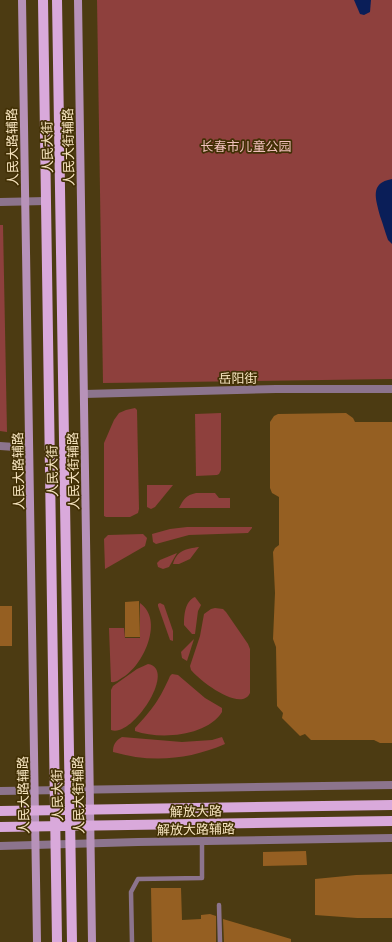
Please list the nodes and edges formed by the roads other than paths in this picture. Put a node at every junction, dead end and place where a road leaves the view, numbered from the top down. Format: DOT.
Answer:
graph roads {
  1 [pos="22,0"];
  2 [pos="43,0"];
  3 [pos="57,0"];
  4 [pos="78,0"];
  5 [pos="46,201"];
  6 [pos="0,202"];
  7 [pos="25,202"];
  8 [pos="392,389"];
  9 [pos="84,394"];
  10 [pos="0,446"];
  11 [pos="29,448"];
  12 [pos="392,785"];
  13 [pos="89,790"];
  14 [pos="0,791"];
  15 [pos="35,791"];
  16 [pos="55,791"];
  17 [pos="70,791"];
  18 [pos="392,805"];
  19 [pos="55,810"];
  20 [pos="70,810"];
  21 [pos="90,810"];
  22 [pos="0,811"];
  23 [pos="35,811"];
  24 [pos="392,821"];
  25 [pos="36,826"];
  26 [pos="55,826"];
  27 [pos="71,826"];
  28 [pos="90,826"];
  29 [pos="0,827"];
  30 [pos="392,838"];
  31 [pos="202,841"];
  32 [pos="90,843"];
  33 [pos="56,844"];
  34 [pos="71,844"];
  35 [pos="36,845"];
  36 [pos="0,846"];
  37 [pos="219,905"];
  38 [pos="37,942"];
  39 [pos="57,942"];
  40 [pos="72,942"];
  41 [pos="92,942"];
  42 [pos="132,942"];
  43 [pos="220,942"];
  1 -- 7 [label="main road, 人民大路辅路"];
  2 -- 5 [label="main road, 人民大街"];
  3 -- 17 [label="main road, 人民大街"];
  4 -- 9 [label="main road, 人民大街辅路"];
  5 -- 7 [label="street"];
  5 -- 16 [label="main road, 人民大街"];
  6 -- 7 [label="street"];
  7 -- 11 [label="main road, 人民大路辅路"];
  8 -- 9 [label="street, 岳阳街"];
  9 -- 13 [label="main road, 人民大街辅路"];
  10 -- 11 [label="street"];
  11 -- 15 [label="main road, 人民大路辅路"];
  12 -- 13 [label="street"];
  13 -- 17 [label="street"];
  13 -- 21 [label="main road, 人民大街辅路"];
  14 -- 15 [label="street"];
  15 -- 16 [label="street"];
  15 -- 23 [label="main road, 人民大路辅路"];
  16 -- 17 [label="street"];
  16 -- 19 [label="main road, 人民大街"];
  17 -- 20 [label="main road, 人民大街"];
  18 -- 21 [label="main road, 解放大路"];
  19 -- 20 [label="main road, 解放大路"];
  19 -- 23 [label="main road, 解放大路"];
  19 -- 26 [label="main road, 人民大街"];
  20 -- 21 [label="main road, 解放大路"];
  20 -- 27 [label="main road, 人民大街"];
  21 -- 28 [label="main road, 人民大街辅路"];
  22 -- 23 [label="main road, 解放大路"];
  23 -- 25 [label="main road, 人民大路辅路"];
  24 -- 28 [label="main road, 解放大路"];
  25 -- 26 [label="main road, 解放大路"];
  25 -- 29 [label="main road, 解放大路"];
  25 -- 35 [label="main road, 人民大路辅路"];
  26 -- 27 [label="main road, 解放大路"];
  26 -- 33 [label="main road, 人民大街"];
  27 -- 28 [label="main road, 解放大路"];
  27 -- 34 [label="main road, 人民大街"];
  28 -- 32 [label="main road, 人民大街辅路"];
  30 -- 31 [label="street, 解放大路辅路"];
  31 -- 32 [label="street, 解放大路辅路"];
  31 -- 42 [label="lane"];
  32 -- 34 [label="street, 解放大路辅路"];
  32 -- 41 [label="main road, 人民大街辅路"];
  33 -- 34 [label="street, 解放大路辅路"];
  33 -- 35 [label="street, 解放大路辅路"];
  33 -- 39 [label="main road, 人民大街"];
  34 -- 40 [label="main road, 人民大街"];
  35 -- 36 [label="street, 解放大路辅路"];
  35 -- 38 [label="main road, 人民大路辅路"];
  37 -- 43 [label="lane"];
}
